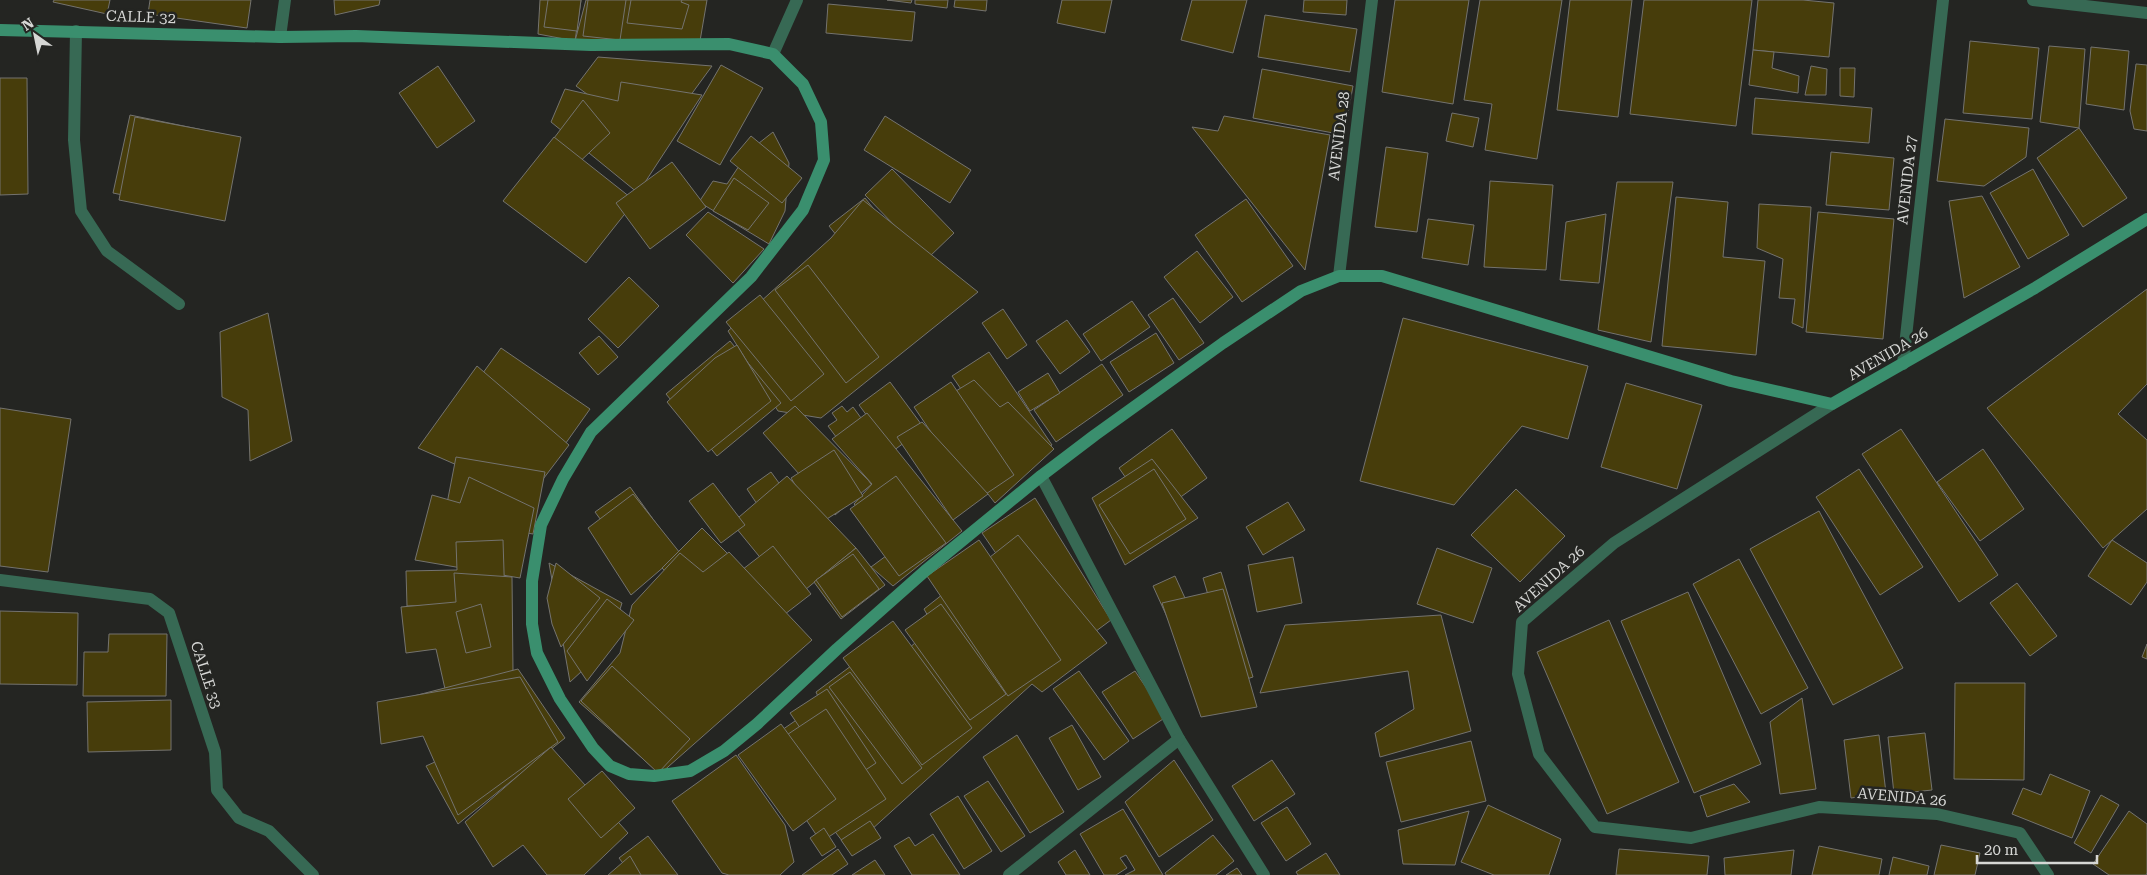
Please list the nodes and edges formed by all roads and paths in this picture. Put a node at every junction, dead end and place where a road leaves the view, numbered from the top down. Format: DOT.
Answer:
graph roads {
  1 [pos="285,0"];
  2 [pos="797,0"];
  3 [pos="1372,0"];
  4 [pos="1943,0"];
  5 [pos="2033,0"];
  6 [pos="2147,13"];
  7 [pos="0,30"];
  8 [pos="76,31"];
  9 [pos="280,37"];
  10 [pos="773,54"];
  11 [pos="2147,219"];
  12 [pos="1339,276"];
  13 [pos="179,304"];
  14 [pos="1904,364"];
  15 [pos="1832,404"];
  16 [pos="1041,476"];
  17 [pos="0,580"];
  18 [pos="1179,739"];
  19 [pos="313,875"];
  20 [pos="1009,875"];
  21 [pos="1264,875"];
  22 [pos="2048,875"];
  1 -- 9 [label="street"];
  2 -- 10 [label="street"];
  3 -- 12 [label="street, AVENIDA 28"];
  4 -- 14 [label="street, AVENIDA 27"];
  5 -- 6 [label="street"];
  7 -- 8 [label="main road, CALLE 32"];
  8 -- 9 [label="main road, CALLE 32"];
  8 -- 13 [label="street"];
  9 -- 10 [label="main road, CALLE 32"];
  10 -- 16 [label="main road"];
  11 -- 14 [label="main road, AVENIDA 26"];
  12 -- 15 [label="main road"];
  12 -- 16 [label="main road"];
  14 -- 15 [label="main road, AVENIDA 26"];
  15 -- 22 [label="street, AVENIDA 26"];
  16 -- 18 [label="street"];
  17 -- 19 [label="street, CALLE 33"];
  18 -- 20 [label="street"];
  18 -- 21 [label="street"];
}
